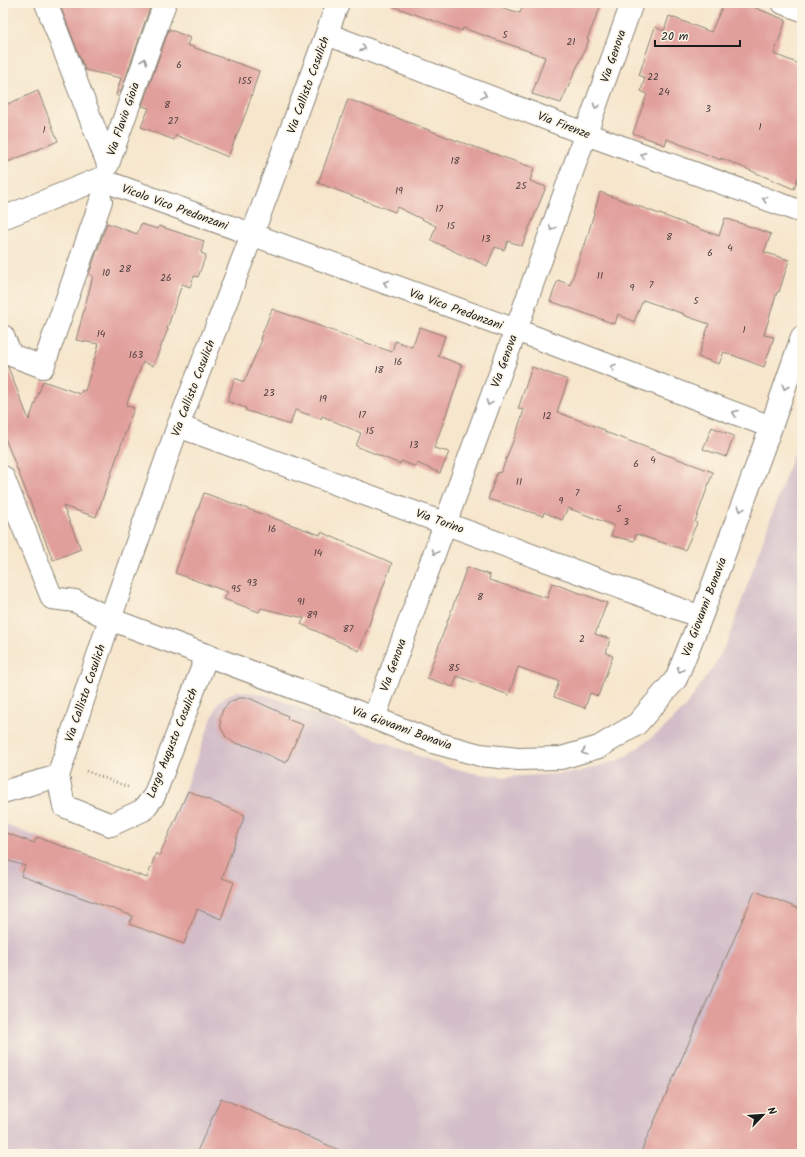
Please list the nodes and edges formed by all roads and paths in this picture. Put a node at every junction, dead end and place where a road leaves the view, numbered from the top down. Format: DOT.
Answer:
graph roads {
  1 [pos="46,3"];
  2 [pos="164,3"];
  3 [pos="338,3"];
  4 [pos="632,3"];
  5 [pos="782,3"];
  6 [pos="802,10"];
  7 [pos="327,34"];
  8 [pos="586,134"];
  9 [pos="103,172"];
  10 [pos="101,201"];
  11 [pos="802,212"];
  12 [pos="3,218"];
  13 [pos="252,235"];
  14 [pos="516,330"];
  15 [pos="3,336"];
  16 [pos="802,337"];
  17 [pos="178,426"];
  18 [pos="771,427"];
  19 [pos="3,477"];
  20 [pos="445,523"];
  21 [pos="701,617"];
  22 [pos="110,619"];
  23 [pos="207,655"];
  24 [pos="374,718"];
  25 [pos="60,769"];
  26 [pos="3,792"];
  27 [pos="154,796"];
  1 -- 9 [label="street, Via Flavio Gioia"];
  9 -- 2 [label="street, Via Flavio Gioia, one-way"];
  3 -- 7 [label="street, Via Callisto Cosulich"];
  4 -- 8 [label="street, Via Genova, one-way"];
  5 -- 6 [label="street"];
  7 -- 8 [label="street, Via Firenze, one-way"];
  7 -- 13 [label="street, Via Callisto Cosulich"];
  11 -- 8 [label="street, Via Firenze, one-way"];
  8 -- 14 [label="street, Via Genova, one-way"];
  9 -- 12 [label="street"];
  9 -- 13 [label="street, Vicolo Vico Predonzani"];
  10 -- 15 [label="street"];
  14 -- 13 [label="street, Via Vico Predonzani, one-way"];
  13 -- 17 [label="street, Via Callisto Cosulich"];
  18 -- 14 [label="street, Via Vico Predonzani, one-way"];
  14 -- 20 [label="street, Via Genova, one-way"];
  16 -- 18 [label="street, Via Giovanni Bonavia, one-way"];
  17 -- 20 [label="street, Via Torino"];
  17 -- 22 [label="street, Via Callisto Cosulich"];
  18 -- 21 [label="street, Via Giovanni Bonavia, one-way"];
  19 -- 22 [label="street, Via Giovanni Bonavia"];
  20 -- 21 [label="street, Via Torino"];
  20 -- 24 [label="street, Via Genova, one-way"];
  21 -- 24 [label="street, Via Giovanni Bonavia, one-way"];
  22 -- 23 [label="street, Via Giovanni Bonavia"];
  22 -- 25 [label="street, Via Callisto Cosulich"];
  23 -- 24 [label="street, Via Giovanni Bonavia"];
  23 -- 27 [label="street, Largo Augusto Cosulich"];
  25 -- 26 [label="street"];
  25 -- 27 [label="path"];
  25 -- 27 [label="street, Largo Augusto Cosulich"];
}
